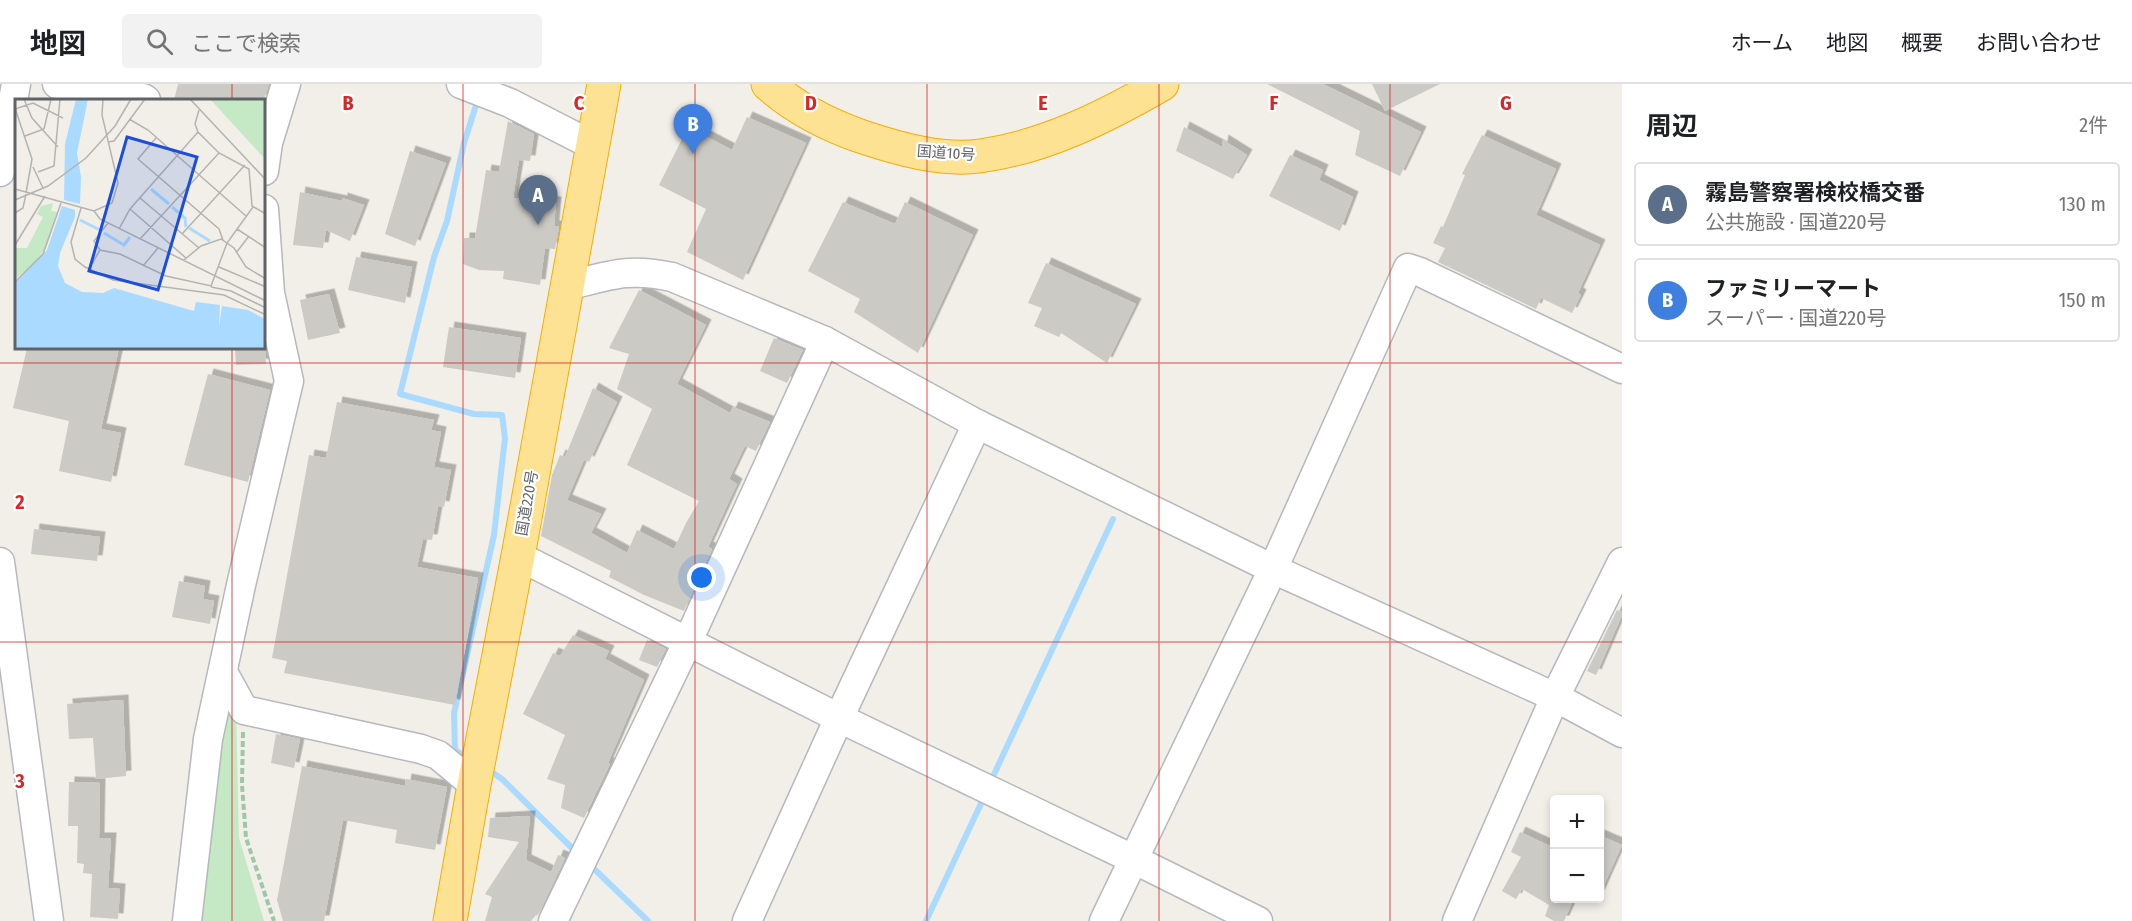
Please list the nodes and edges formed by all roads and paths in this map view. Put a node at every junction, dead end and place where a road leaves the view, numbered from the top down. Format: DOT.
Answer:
graph roads {
  1 [pos="16,84"];
  2 [pos="57,84"];
  3 [pos="286,84"];
  4 [pos="604,84"];
  5 [pos="768,84"];
  6 [pos="1161,84"];
  7 [pos="468,87"];
  8 [pos="144,99"];
  9 [pos="592,145"];
  10 [pos="266,152"];
  11 [pos="0,172"];
  12 [pos="266,237"];
  13 [pos="567,286"];
  14 [pos="825,341"];
  15 [pos="1622,369"];
  16 [pos="977,424"];
  17 [pos="518,556"];
  18 [pos="0,562"];
  19 [pos="1622,562"];
  20 [pos="1273,569"];
  21 [pos="688,641"];
  22 [pos="223,672"];
  23 [pos="1555,697"];
  24 [pos="244,710"];
  25 [pos="839,718"];
  26 [pos="1622,733"];
  27 [pos="474,785"];
  28 [pos="1133,859"];
  29 [pos="49,921"];
  30 [pos="187,921"];
  31 [pos="274,921"];
  32 [pos="450,921"];
  33 [pos="553,921"];
  34 [pos="747,921"];
  35 [pos="1104,921"];
  36 [pos="1258,921"];
  37 [pos="1457,921"];
  1 -- 11 [label="street"];
  2 -- 8 [label="street"];
  3 -- 10 [label="street"];
  4 -- 9 [label="highway, 国道220号"];
  5 -- 6 [label="highway, 国道10号"];
  7 -- 9 [label="street"];
  9 -- 13 [label="highway, 国道220号"];
  12 -- 22 [label="street"];
  13 -- 14 [label="street"];
  13 -- 17 [label="highway, 国道220号"];
  14 -- 16 [label="street"];
  14 -- 21 [label="street"];
  15 -- 20 [label="street"];
  16 -- 20 [label="street"];
  16 -- 25 [label="street"];
  17 -- 21 [label="street"];
  17 -- 27 [label="highway, 国道220号"];
  18 -- 29 [label="street"];
  19 -- 23 [label="street"];
  20 -- 23 [label="street"];
  20 -- 28 [label="street"];
  21 -- 25 [label="street"];
  21 -- 33 [label="street"];
  22 -- 24 [label="street"];
  22 -- 30 [label="street"];
  23 -- 26 [label="street"];
  23 -- 37 [label="street"];
  24 -- 27 [label="street"];
  24 -- 31 [label="path"];
  25 -- 28 [label="street"];
  25 -- 34 [label="street"];
  27 -- 32 [label="highway, 国道220号"];
  28 -- 35 [label="street"];
  28 -- 36 [label="street"];
}
